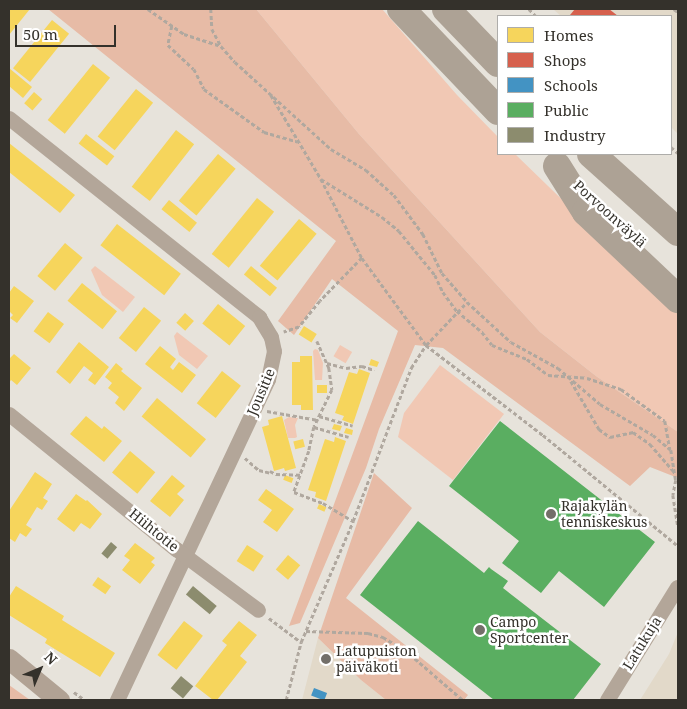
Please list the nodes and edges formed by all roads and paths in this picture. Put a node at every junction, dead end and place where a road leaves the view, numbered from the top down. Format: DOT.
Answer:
graph roads {
  1 [pos="148,9"];
  2 [pos="211,9"];
  3 [pos="401,9"];
  4 [pos="446,9"];
  5 [pos="674,9"];
  6 [pos="678,12"];
  7 [pos="172,26"];
  8 [pos="221,46"];
  9 [pos="497,62"];
  10 [pos="268,92"];
  11 [pos="497,110"];
  12 [pos="9,118"];
  13 [pos="298,142"];
  14 [pos="592,155"];
  15 [pos="550,160"];
  16 [pos="321,179"];
  17 [pos="676,230"];
  18 [pos="362,258"];
  19 [pos="678,273"];
  20 [pos="678,299"];
  21 [pos="467,302"];
  22 [pos="457,311"];
  23 [pos="271,337"];
  24 [pos="317,341"];
  25 [pos="426,345"];
  26 [pos="326,363"];
  27 [pos="374,370"];
  28 [pos="569,377"];
  29 [pos="255,407"];
  30 [pos="9,414"];
  31 [pos="320,416"];
  32 [pos="318,420"];
  33 [pos="353,426"];
  34 [pos="314,427"];
  35 [pos="350,438"];
  36 [pos="235,449"];
  37 [pos="670,450"];
  38 [pos="674,472"];
  39 [pos="300,476"];
  40 [pos="673,496"];
  41 [pos="678,498"];
  42 [pos="353,521"];
  43 [pos="678,527"];
  44 [pos="678,546"];
  45 [pos="186,556"];
  46 [pos="677,587"];
  47 [pos="258,610"];
  48 [pos="306,631"];
  49 [pos="301,642"];
  50 [pos="9,659"];
  51 [pos="60,699"];
  52 [pos="117,700"];
  53 [pos="286,700"];
  54 [pos="462,700"];
  55 [pos="607,700"];
  1 -- 7 [label="path"];
  2 -- 8 [label="path"];
  3 -- 11 [label="highway"];
  4 -- 9 [label="highway"];
  5 -- 6 [label="path"];
  7 -- 8 [label="path"];
  7 -- 13 [label="path"];
  8 -- 10 [label="path"];
  10 -- 13 [label="path"];
  10 -- 21 [label="path"];
  12 -- 23 [label="street, Jousitie"];
  13 -- 16 [label="path"];
  14 -- 17 [label="highway"];
  15 -- 19 [label="highway, Porvoonväylä"];
  15 -- 20 [label="highway"];
  16 -- 18 [label="path"];
  16 -- 22 [label="path"];
  18 -- 23 [label="path"];
  18 -- 25 [label="path"];
  21 -- 22 [label="path"];
  21 -- 28 [label="path"];
  22 -- 25 [label="path"];
  22 -- 28 [label="path"];
  23 -- 29 [label="street, Jousitie"];
  24 -- 26 [label="path"];
  25 -- 42 [label="path"];
  25 -- 44 [label="path"];
  26 -- 27 [label="path"];
  26 -- 31 [label="path"];
  28 -- 37 [label="path"];
  28 -- 37 [label="path"];
  28 -- 38 [label="path"];
  29 -- 32 [label="path"];
  29 -- 36 [label="street, Jousitie"];
  30 -- 45 [label="street, Hiihtotie"];
  31 -- 32 [label="path"];
  31 -- 33 [label="path"];
  32 -- 34 [label="path"];
  34 -- 35 [label="path"];
  34 -- 39 [label="path"];
  36 -- 39 [label="path"];
  36 -- 45 [label="street, Jousitie"];
  37 -- 38 [label="path"];
  38 -- 40 [label="path"];
  39 -- 42 [label="path"];
  40 -- 41 [label="path"];
  40 -- 43 [label="path"];
  42 -- 48 [label="path"];
  45 -- 47 [label="street, Hiihtotie"];
  45 -- 52 [label="street, Jousitie"];
  46 -- 55 [label="street, Latukuja"];
  47 -- 49 [label="path"];
  48 -- 49 [label="path"];
  48 -- 54 [label="path"];
  49 -- 53 [label="path"];
  50 -- 51 [label="main road"];
}
